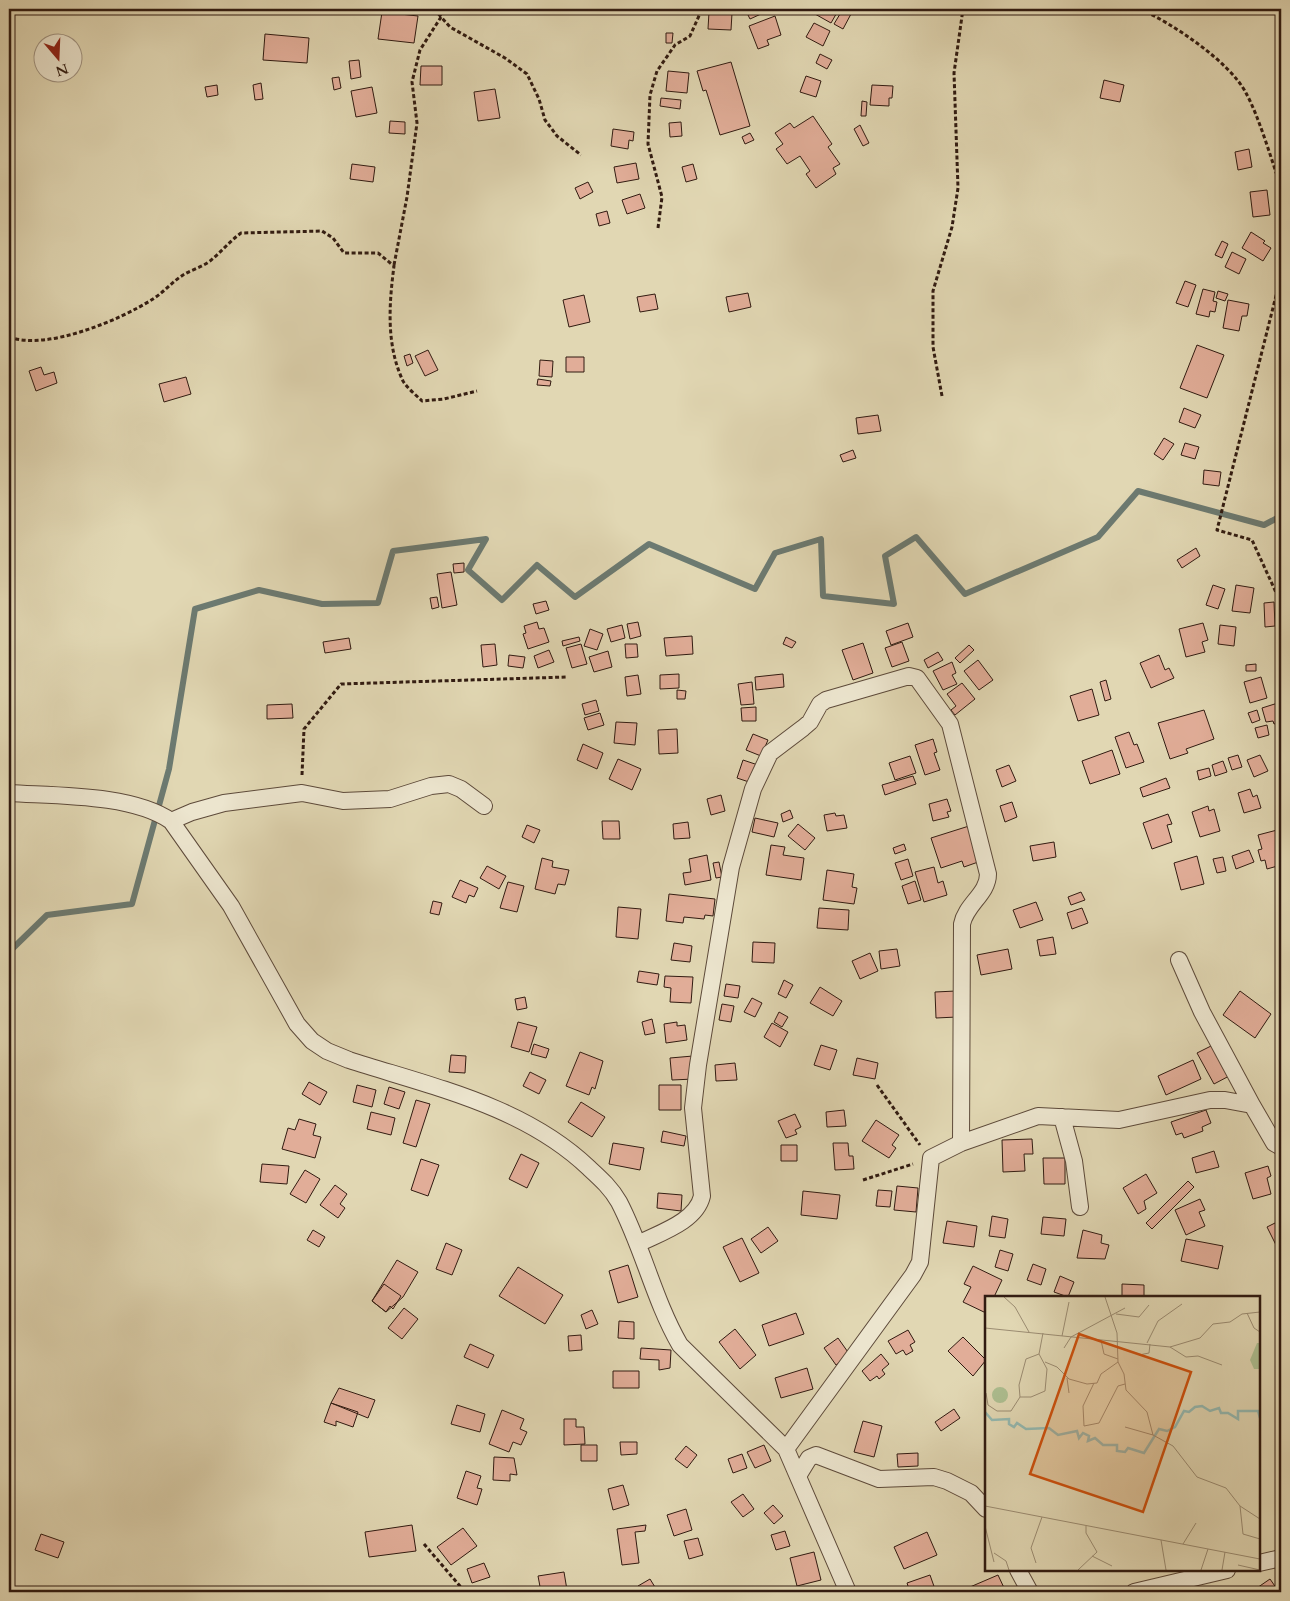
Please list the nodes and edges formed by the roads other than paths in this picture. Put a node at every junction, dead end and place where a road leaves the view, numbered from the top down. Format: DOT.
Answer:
graph roads {
  1 [pos="9,793"];
  2 [pos="484,806"];
  3 [pos="171,821"];
  4 [pos="1179,960"];
  5 [pos="1252,1105"];
  6 [pos="1062,1117"];
  7 [pos="961,1143"];
  8 [pos="1281,1147"];
  9 [pos="1080,1207"];
  10 [pos="638,1244"];
  11 [pos="786,1449"];
  12 [pos="798,1476"];
  13 [pos="985,1508"];
  14 [pos="1281,1558"];
  15 [pos="1260,1563"];
  16 [pos="1019,1571"];
  17 [pos="1223,1571"];
  18 [pos="848,1592"];
  19 [pos="1030,1592"];
  20 [pos="1134,1592"];
  1 -- 3 [label="street"];
  2 -- 3 [label="street"];
  3 -- 10 [label="street"];
  4 -- 5 [label="street"];
  5 -- 6 [label="street"];
  5 -- 8 [label="street"];
  6 -- 7 [label="street"];
  6 -- 9 [label="street"];
  7 -- 10 [label="street"];
  7 -- 11 [label="street"];
  10 -- 11 [label="street"];
  11 -- 12 [label="street"];
  12 -- 13 [label="street"];
  12 -- 18 [label="street"];
  14 -- 15 [label="street"];
  16 -- 19 [label="street"];
  17 -- 20 [label="street"];
}
